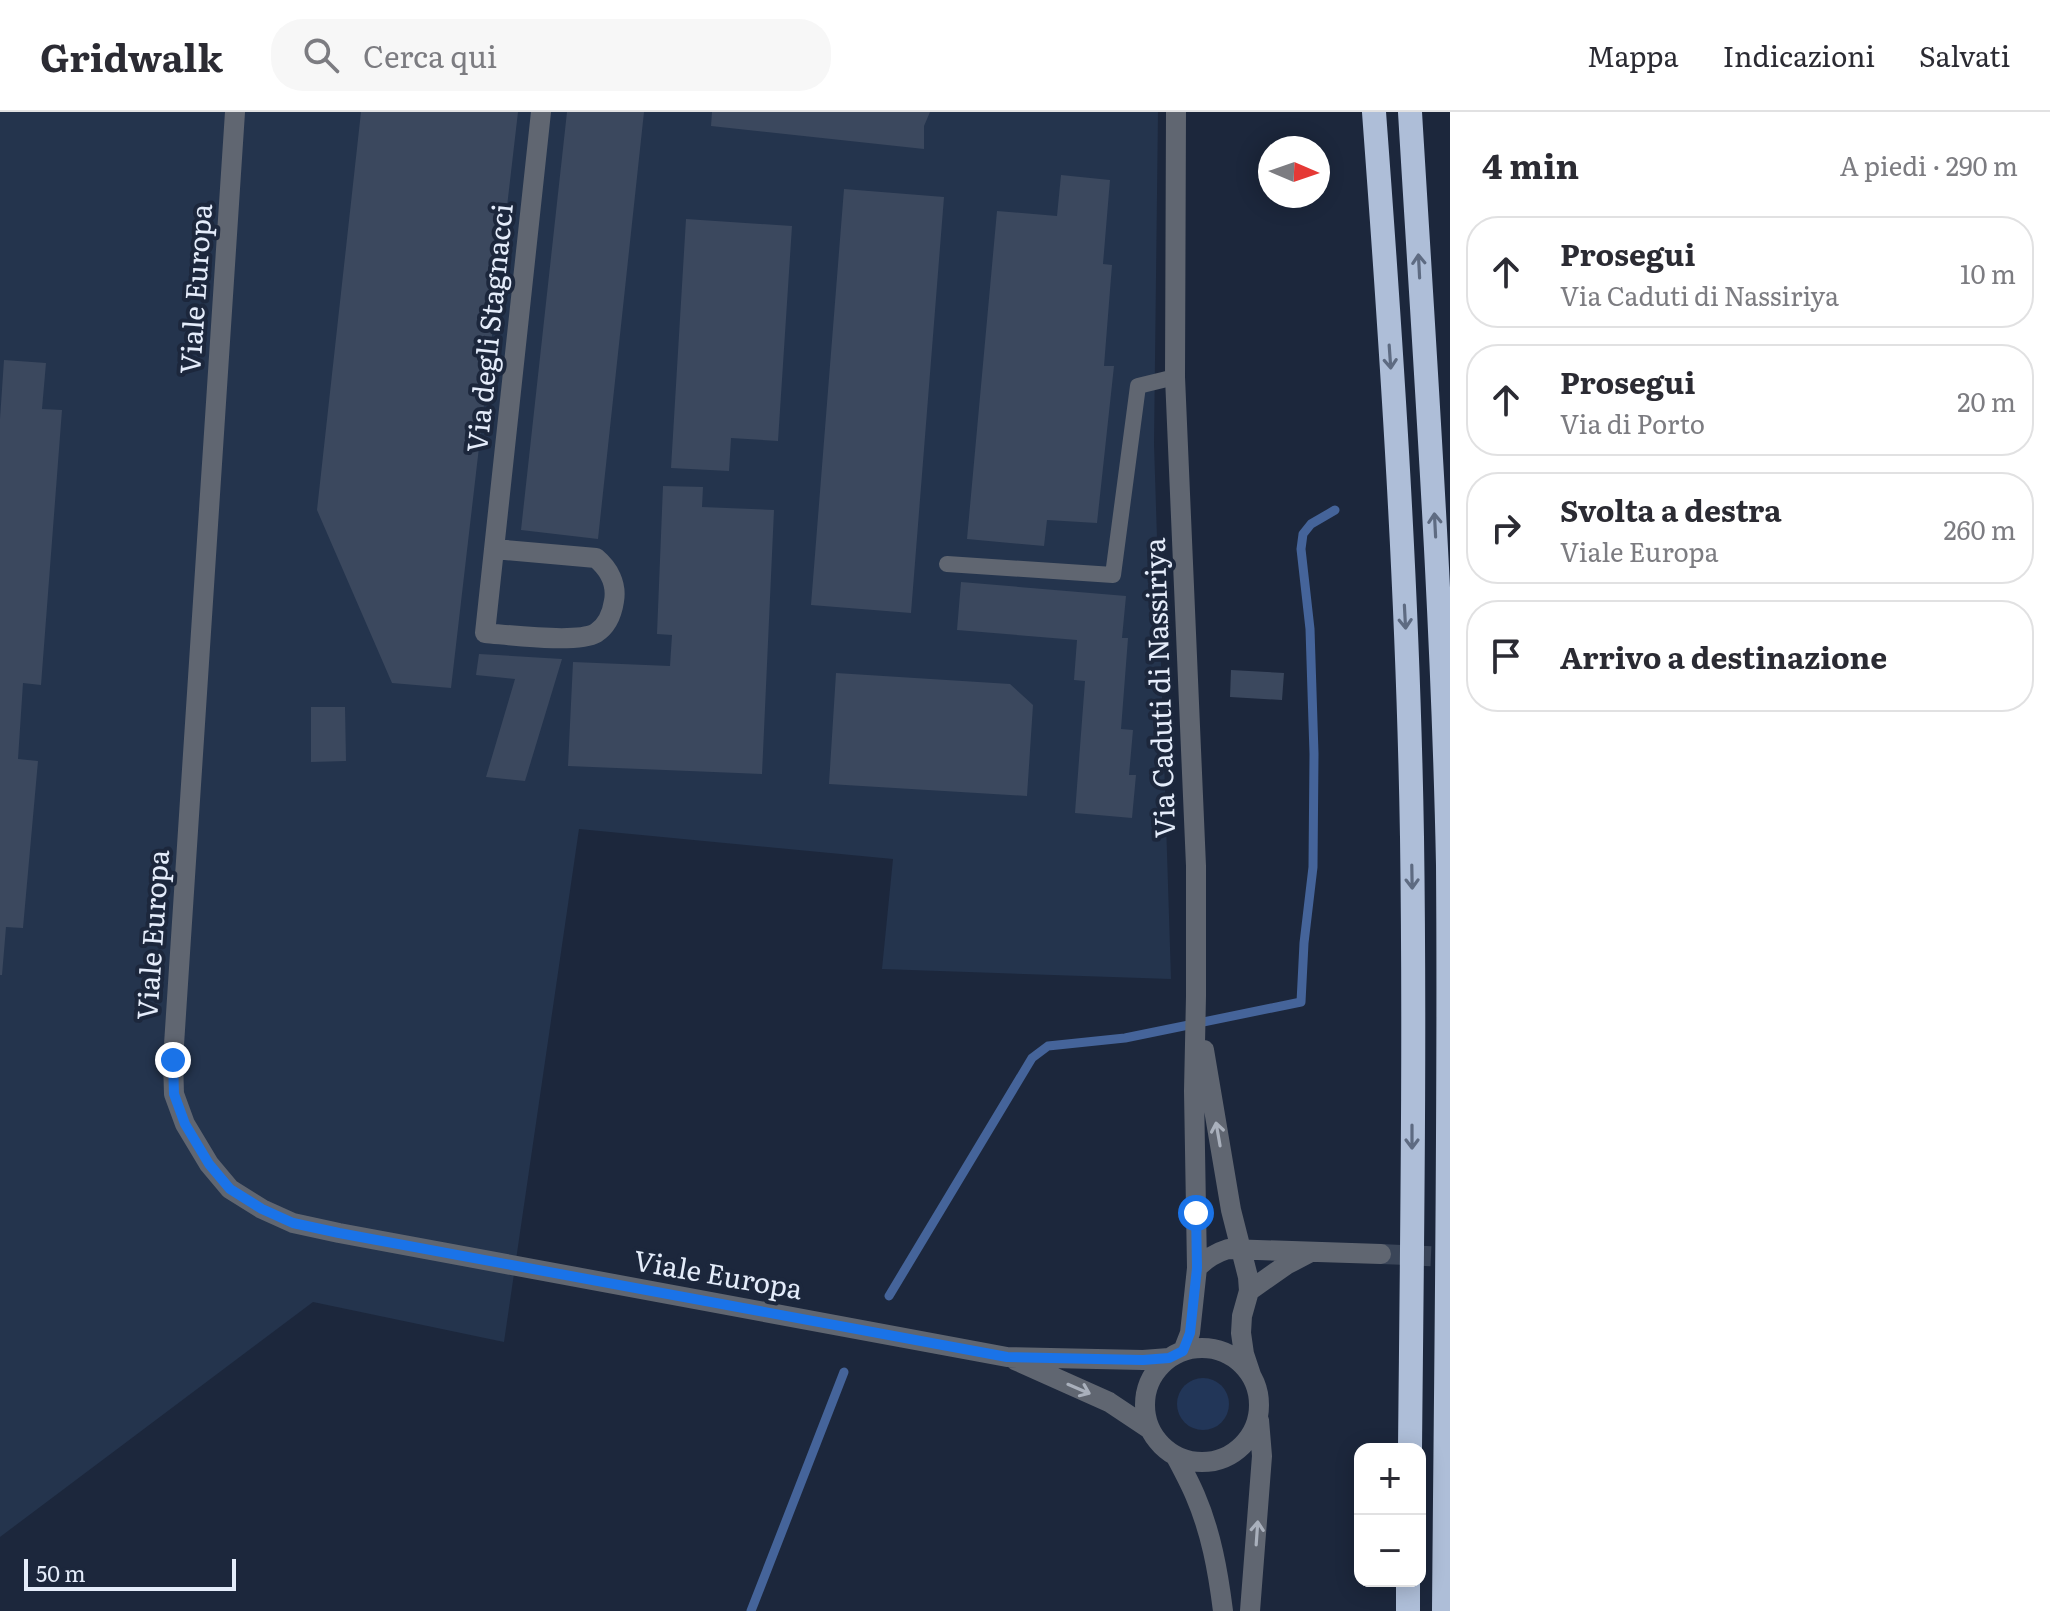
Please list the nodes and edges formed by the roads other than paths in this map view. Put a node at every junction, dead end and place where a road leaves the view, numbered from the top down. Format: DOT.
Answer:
graph roads {
  1 [pos="235,112"];
  2 [pos="541,112"];
  3 [pos="1176,112"];
  4 [pos="1374,112"];
  5 [pos="1410,112"];
  6 [pos="1175,377"];
  7 [pos="494,549"];
  8 [pos="947,564"];
  9 [pos="1196,996"];
  10 [pos="1241,1249"];
  11 [pos="1315,1251"];
  12 [pos="1381,1254"];
  13 [pos="1197,1268"];
  14 [pos="1249,1291"];
  15 [pos="1176,1355"];
  16 [pos="1007,1357"];
  17 [pos="1251,1375"];
  18 [pos="1258,1416"];
  19 [pos="1151,1430"];
  20 [pos="1410,1443"];
  21 [pos="1175,1455"];
  22 [pos="1408,1587"];
  23 [pos="1223,1611"];
  24 [pos="1250,1611"];
  25 [pos="1408,1611"];
  26 [pos="1444,1611"];
  1 -- 16 [label="street, Viale Europa"];
  2 -- 7 [label="street, Via degli Stagnacci"];
  3 -- 6 [label="street, Via Caduti di Nassiriya"];
  4 -- 20 [label="highway, one-way"];
  26 -- 5 [label="highway, one-way"];
  6 -- 8 [label="lane, Via Caduti di Nassiriya"];
  6 -- 9 [label="street, Via Caduti di Nassiriya"];
  7 -- 7 [label="street, Via degli Stagnacci"];
  10 -- 9 [label="street, Via Caduti di Nassiriya, one-way"];
  9 -- 13 [label="street, Via Caduti di Nassiriya"];
  10 -- 11 [label="street"];
  10 -- 13 [label="street"];
  10 -- 14 [label="street, Via Caduti di Nassiriya"];
  11 -- 12 [label="street"];
  11 -- 14 [label="street"];
  13 -- 15 [label="street, Via Caduti di Nassiriya"];
  14 -- 17 [label="street"];
  15 -- 16 [label="street, Viale Europa"];
  15 -- 17 [label="street"];
  15 -- 19 [label="street"];
  16 -- 19 [label="street, Viale Europa, one-way"];
  17 -- 18 [label="street"];
  18 -- 21 [label="street"];
  24 -- 18 [label="street, one-way"];
  19 -- 21 [label="street"];
  21 -- 23 [label="street"];
  22 -- 25 [label="highway"];
}
